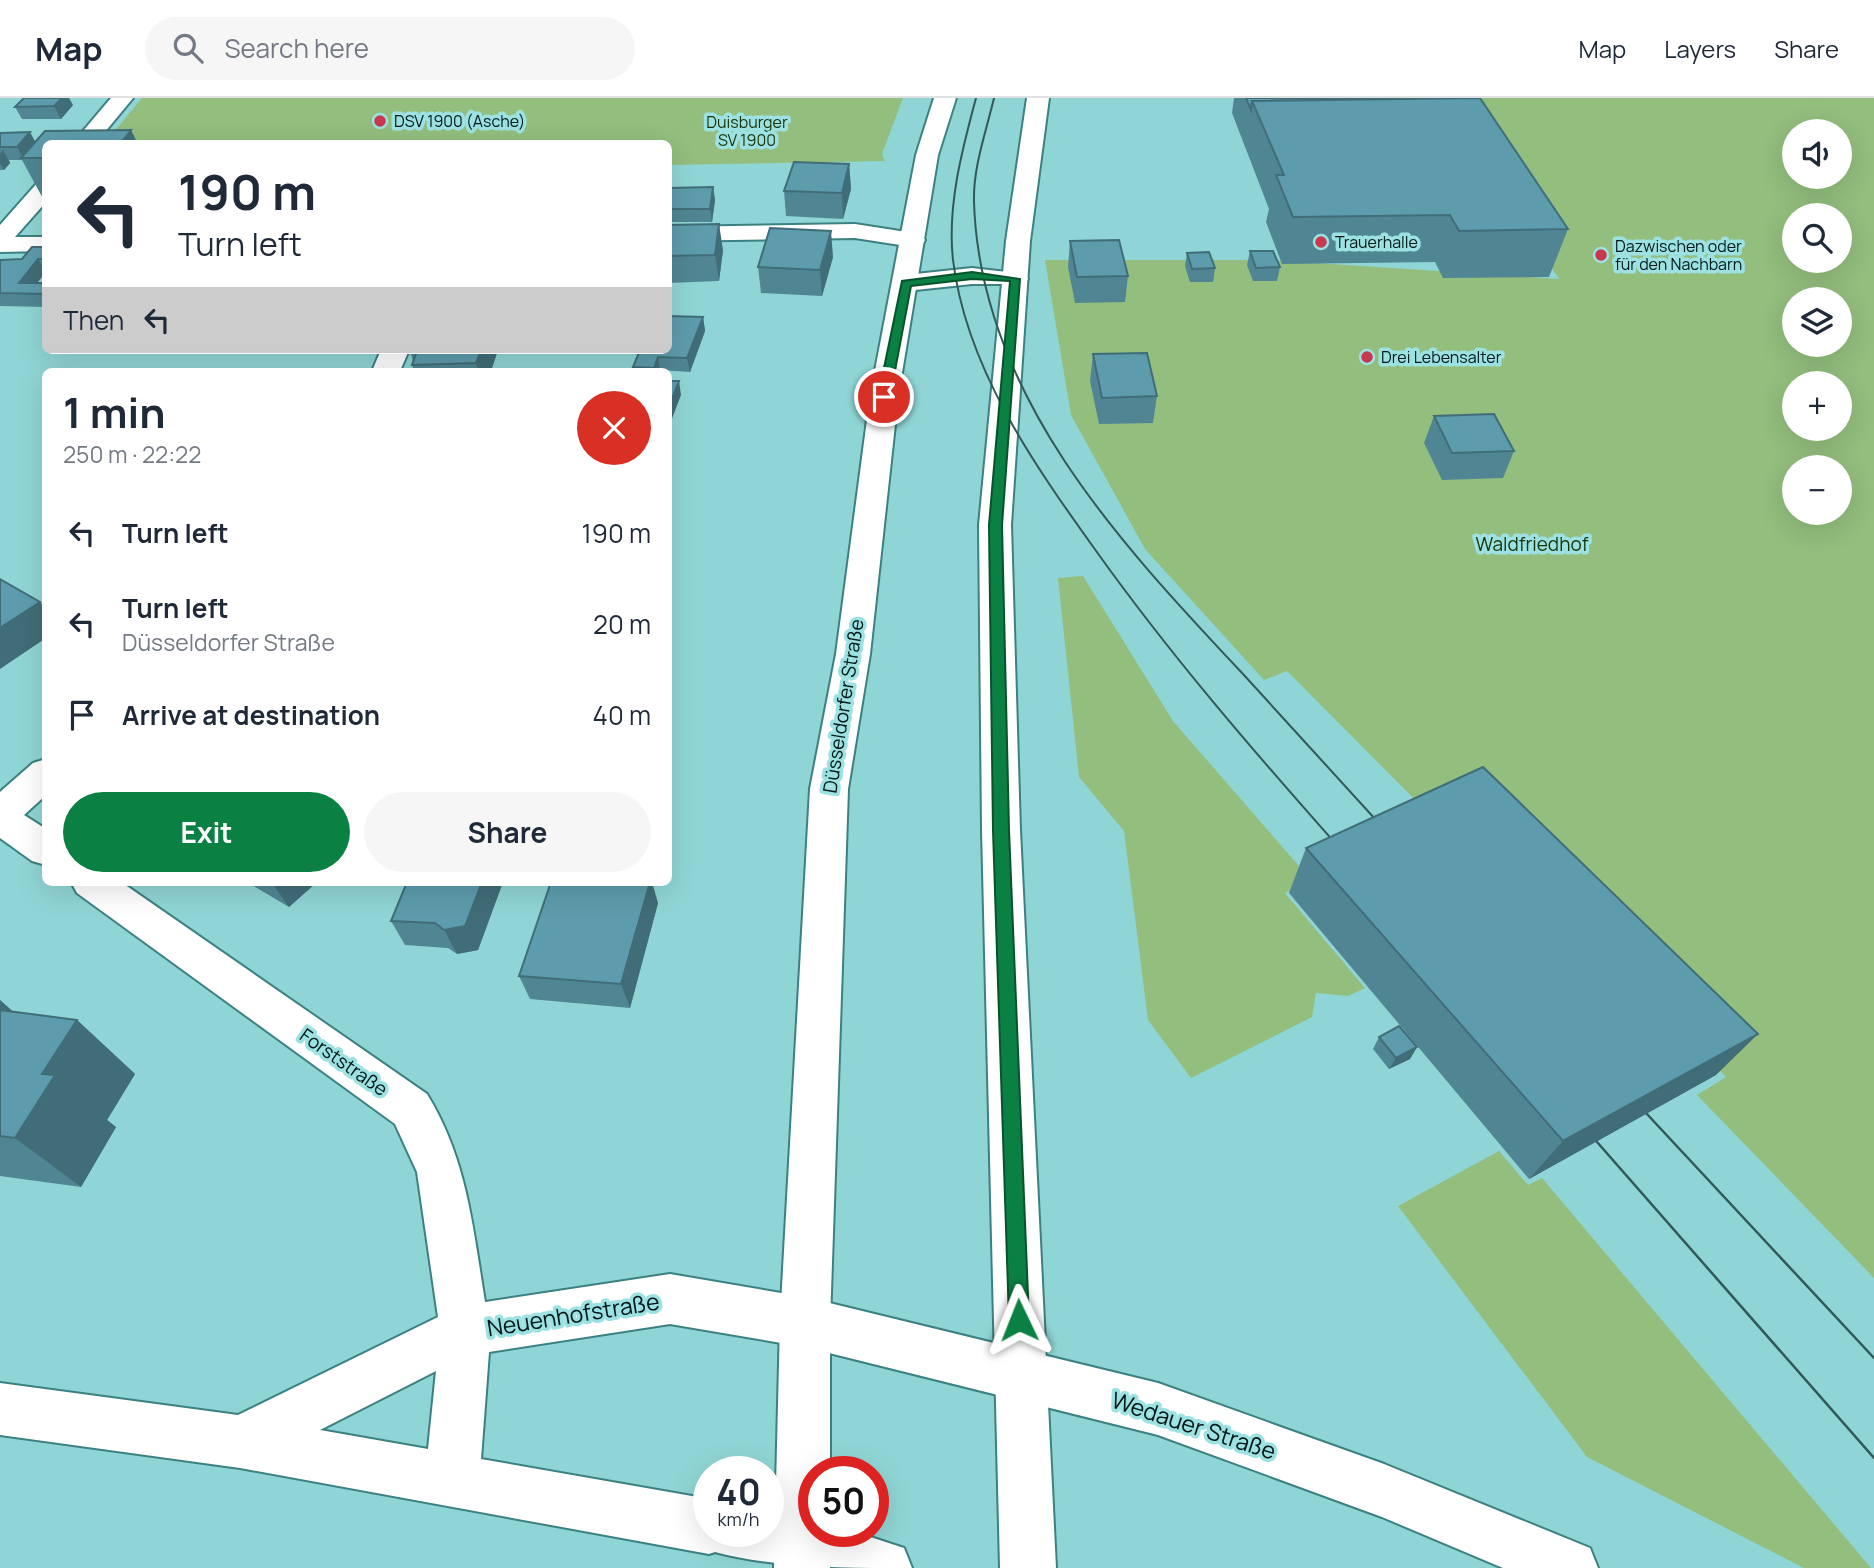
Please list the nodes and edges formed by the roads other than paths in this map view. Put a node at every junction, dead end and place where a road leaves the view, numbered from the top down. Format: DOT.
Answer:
graph roads {
  1 [pos="122,98"];
  2 [pos="945,98"];
  3 [pos="1038,98"];
  4 [pos="86,140"];
  5 [pos="42,190"];
  6 [pos="42,191"];
  7 [pos="13,194"];
  8 [pos="672,234"];
  9 [pos="913,240"];
  10 [pos="0,242"];
  11 [pos="42,244"];
  12 [pos="1015,279"];
  13 [pos="906,283"];
  14 [pos="42,777"];
  15 [pos="0,816"];
  16 [pos="42,847"];
  17 [pos="97,886"];
  18 [pos="805,1322"];
  19 [pos="465,1330"];
  20 [pos="1021,1373"];
  21 [pos="0,1409"];
  22 [pos="240,1442"];
  23 [pos="452,1481"];
  24 [pos="693,1524"];
  25 [pos="776,1547"];
  26 [pos="802,1556"];
  27 [pos="884,1568"];
  28 [pos="1028,1568"];
  29 [pos="1570,1568"];
  1 -- 4 [label="main road"];
  2 -- 9 [label="main road, Düsseldorfer Straße"];
  3 -- 12 [label="main road"];
  5 -- 7 [label="main road"];
  6 -- 10 [label="main road"];
  8 -- 9 [label="main road"];
  9 -- 13 [label="main road, Düsseldorfer Straße"];
  10 -- 11 [label="main road"];
  12 -- 13 [label="main road"];
  12 -- 20 [label="main road"];
  13 -- 18 [label="main road, Düsseldorfer Straße"];
  14 -- 15 [label="main road"];
  15 -- 16 [label="main road"];
  17 -- 19 [label="main road, Forststraße"];
  18 -- 19 [label="main road, Neuenhofstraße"];
  18 -- 20 [label="main road, Wedauer Straße"];
  18 -- 26 [label="main road, Düsseldorfer Straße"];
  19 -- 22 [label="main road, Neuenhofstraße"];
  19 -- 23 [label="main road, Neuenhofstraße"];
  20 -- 28 [label="main road"];
  20 -- 29 [label="main road, Wedauer Straße"];
  21 -- 22 [label="main road"];
  22 -- 23 [label="main road"];
  23 -- 24 [label="main road"];
  25 -- 26 [label="main road"];
  26 -- 27 [label="main road"];
}
